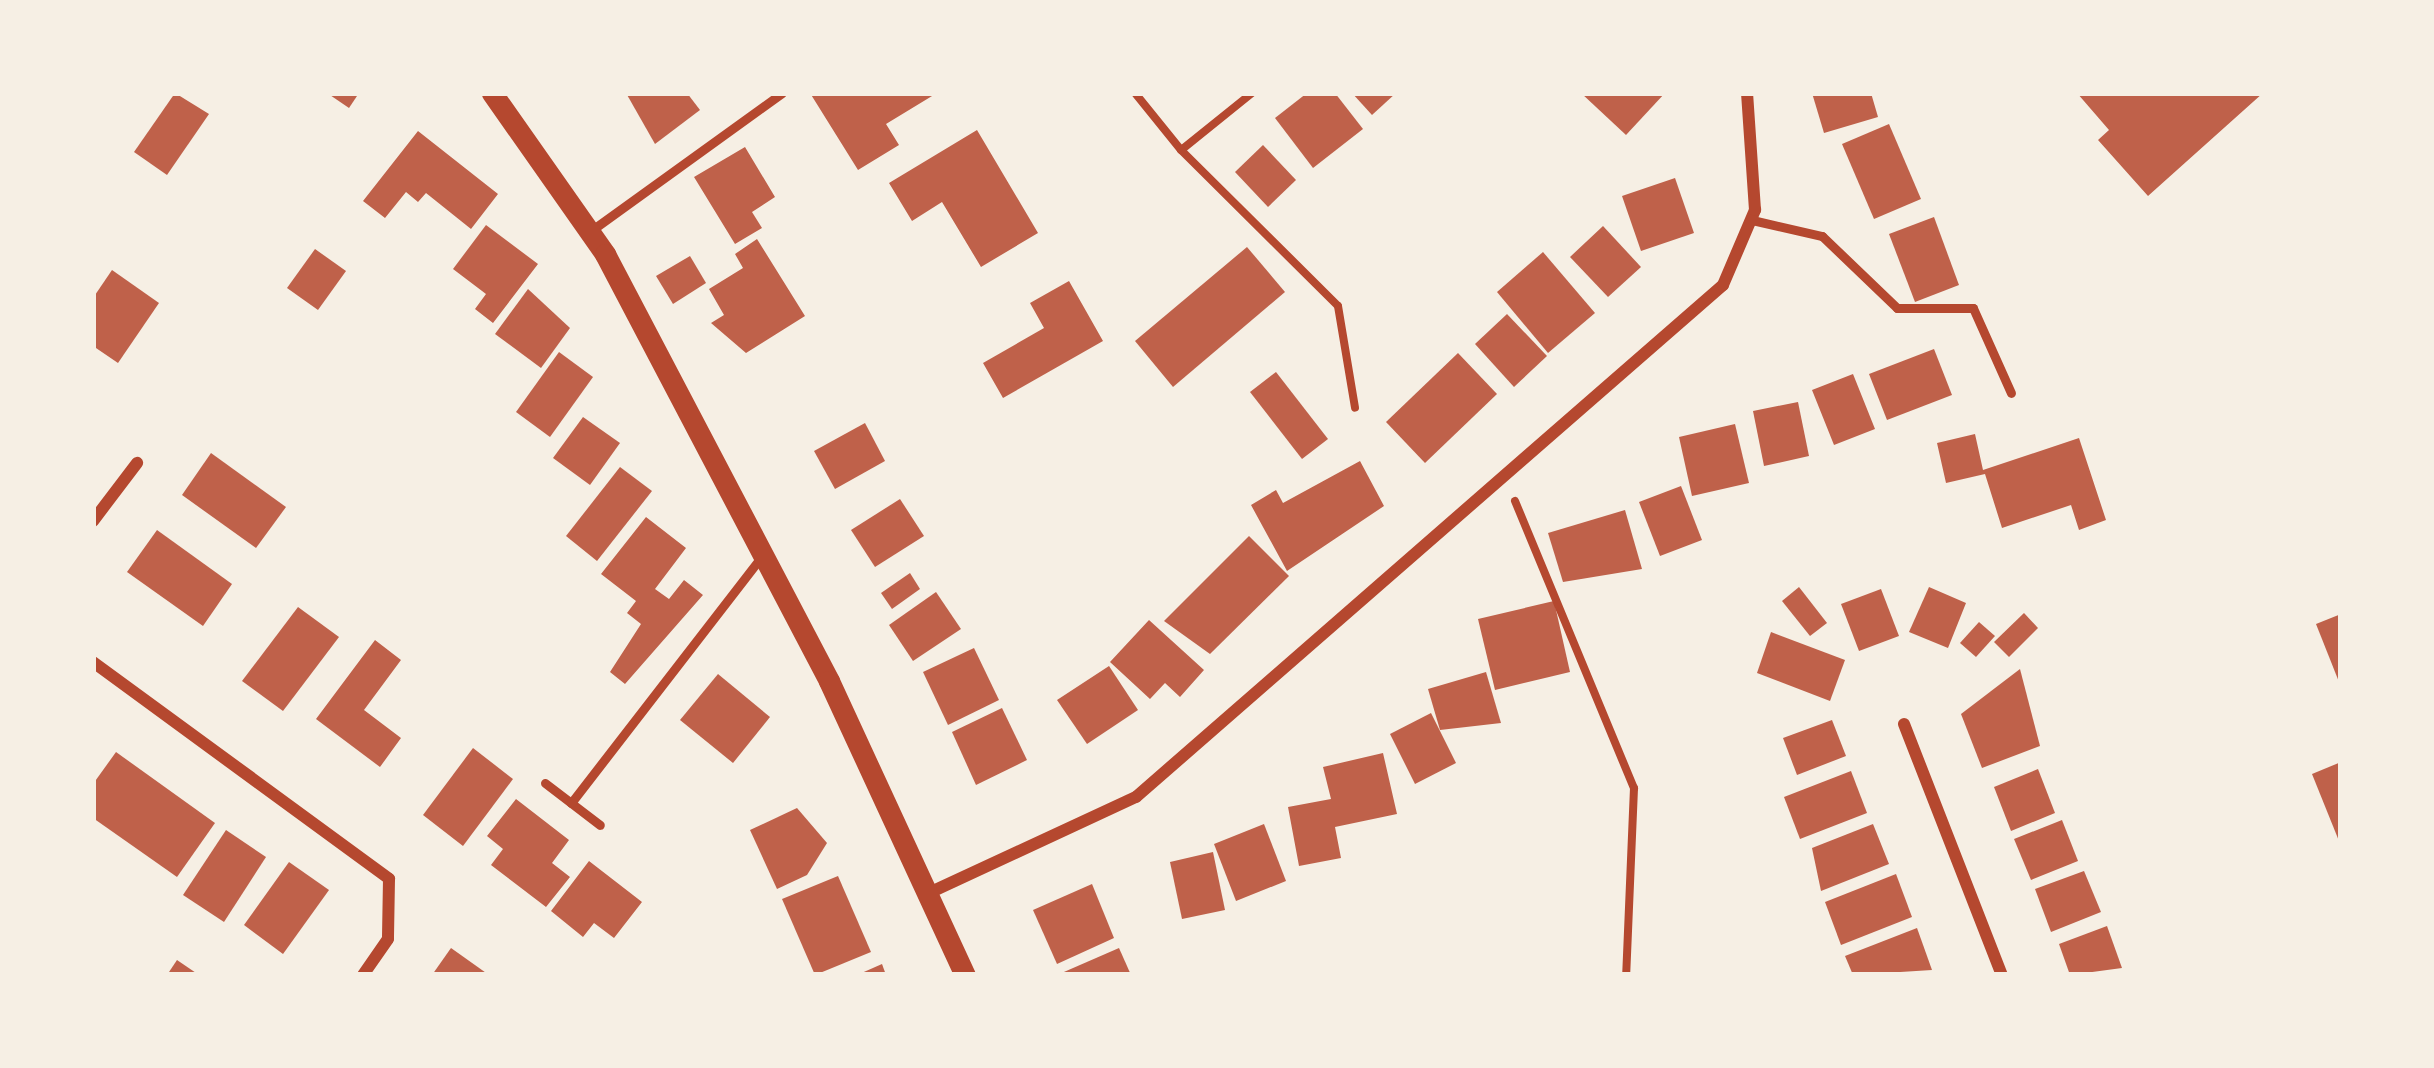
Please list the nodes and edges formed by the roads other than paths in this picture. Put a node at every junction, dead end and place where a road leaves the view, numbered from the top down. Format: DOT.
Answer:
graph roads {
  1 [pos="492,93"];
  2 [pos="782,93"];
  3 [pos="1747,93"];
  4 [pos="1752,220"];
  5 [pos="590,231"];
  6 [pos="2011,393"];
  7 [pos="137,463"];
  8 [pos="93,521"];
  9 [pos="763,554"];
  10 [pos="93,662"];
  11 [pos="1904,724"];
  12 [pos="545,783"];
  13 [pos="571,803"];
  14 [pos="600,825"];
  15 [pos="931,892"];
  16 [pos="363,975"];
  17 [pos="965,975"];
  18 [pos="2002,975"];
  1 -- 5 [label="street"];
  2 -- 5 [label="lane"];
  3 -- 4 [label="street"];
  4 -- 6 [label="lane"];
  4 -- 15 [label="street"];
  5 -- 9 [label="street"];
  7 -- 8 [label="street"];
  9 -- 13 [label="lane"];
  9 -- 15 [label="street"];
  10 -- 16 [label="street"];
  11 -- 18 [label="street"];
  12 -- 13 [label="lane"];
  13 -- 14 [label="lane"];
  15 -- 17 [label="street"];
}
